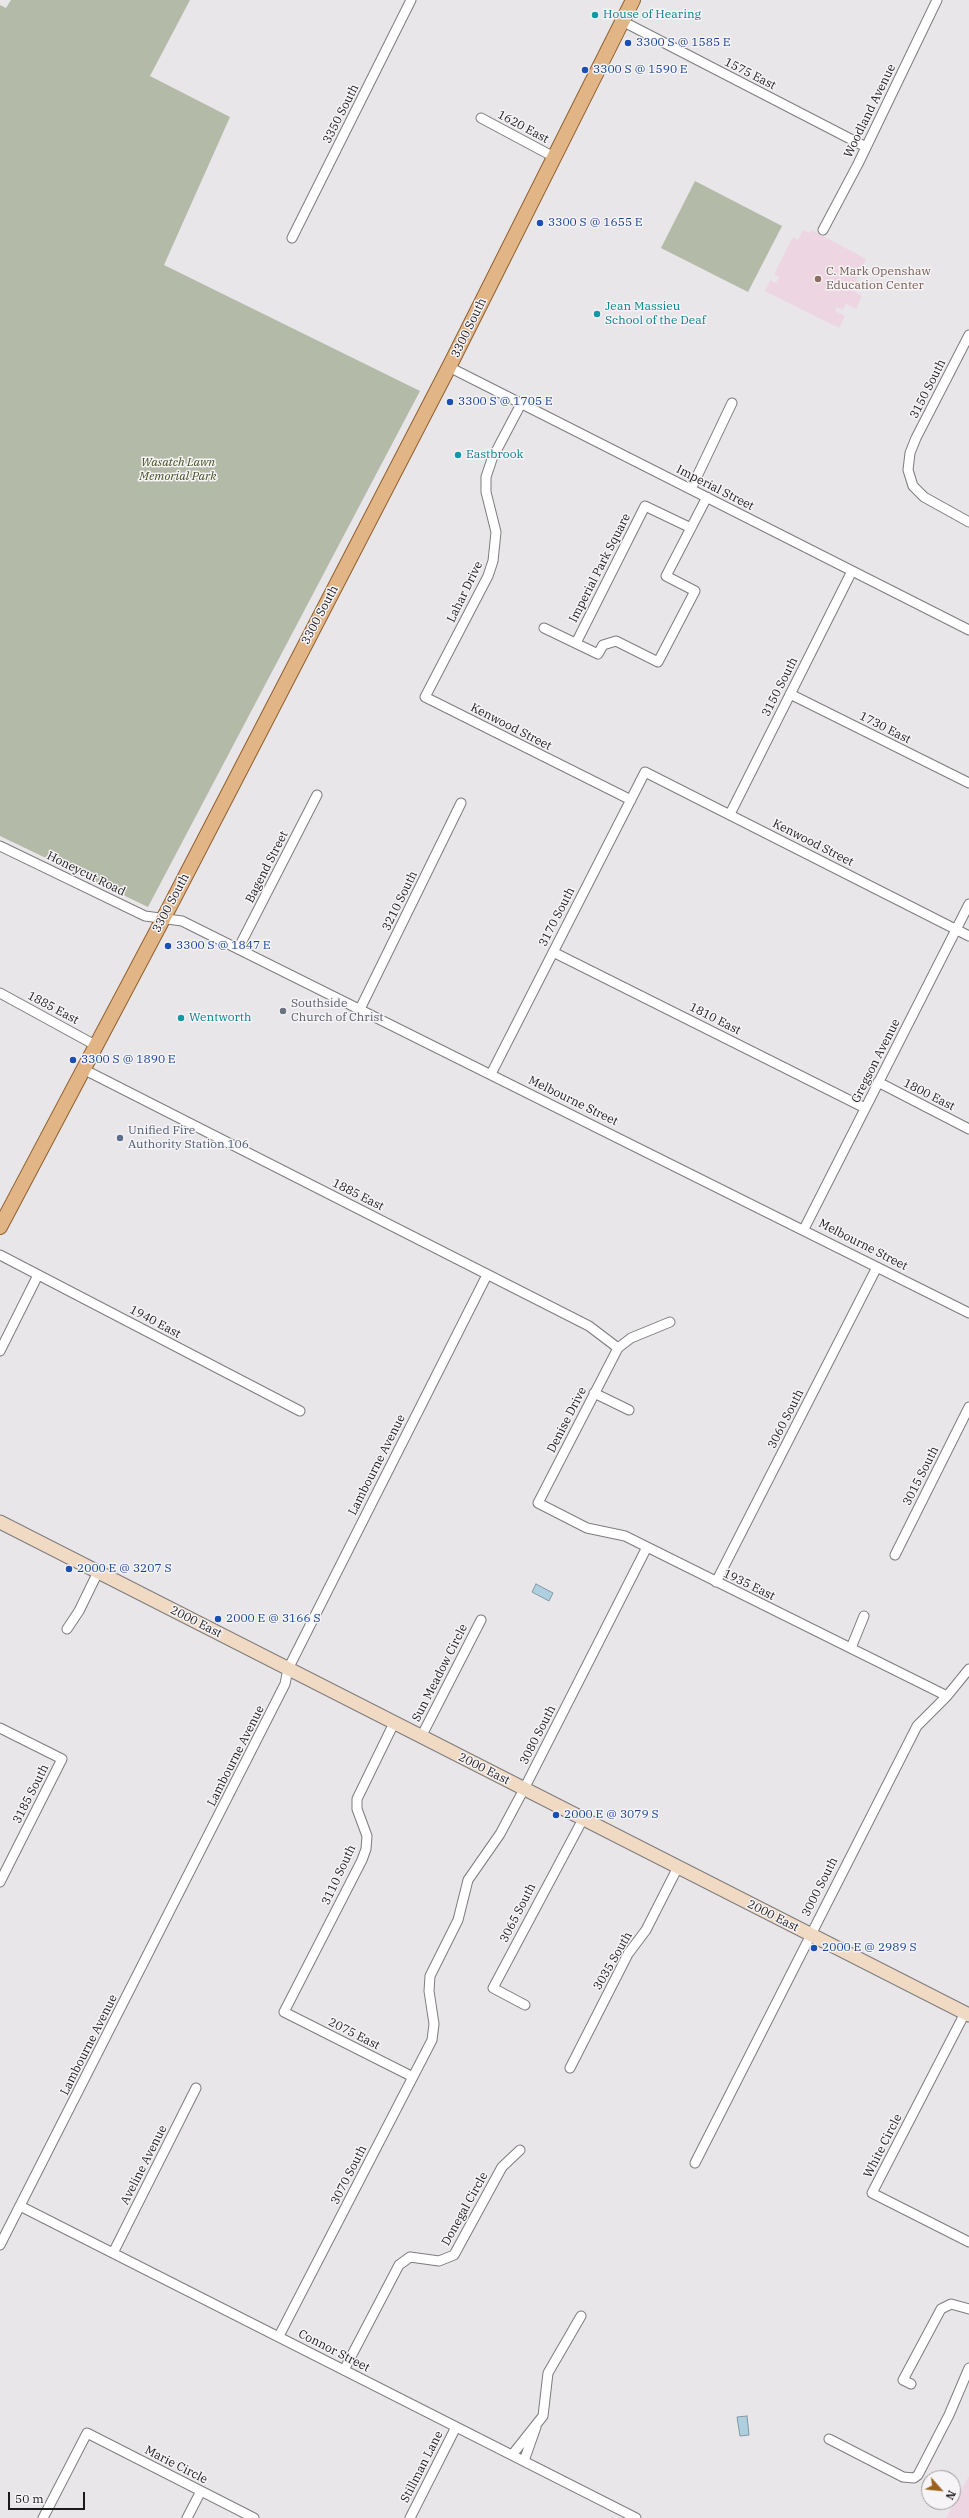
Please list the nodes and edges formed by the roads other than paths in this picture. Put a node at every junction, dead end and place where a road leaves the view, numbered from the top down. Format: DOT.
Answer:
graph roads {
  1 [pos="411,0"];
  2 [pos="633,0"];
  3 [pos="936,0"];
  4 [pos="622,21"];
  5 [pos="481,118"];
  6 [pos="866,147"];
  7 [pos="554,156"];
  8 [pos="823,230"];
  9 [pos="292,238"];
  10 [pos="969,335"];
  11 [pos="450,367"];
  12 [pos="732,403"];
  13 [pos="521,404"];
  14 [pos="691,489"];
  15 [pos="707,497"];
  16 [pos="969,522"];
  17 [pos="691,528"];
  18 [pos="852,571"];
  19 [pos="544,628"];
  20 [pos="969,630"];
  21 [pos="576,643"];
  22 [pos="790,694"];
  23 [pos="425,697"];
  24 [pos="645,772"];
  25 [pos="969,784"];
  26 [pos="317,795"];
  27 [pos="631,800"];
  28 [pos="461,803"];
  29 [pos="730,814"];
  30 [pos="0,846"];
  31 [pos="969,904"];
  32 [pos="163,919"];
  33 [pos="956,930"];
  34 [pos="969,936"];
  35 [pos="238,949"];
  36 [pos="553,952"];
  37 [pos="0,993"];
  38 [pos="360,1009"];
  39 [pos="95,1044"];
  40 [pos="83,1068"];
  41 [pos="491,1074"];
  42 [pos="878,1082"];
  43 [pos="865,1108"];
  44 [pos="969,1129"];
  45 [pos="0,1227"];
  46 [pos="804,1229"];
  47 [pos="0,1255"];
  48 [pos="877,1267"];
  49 [pos="38,1275"];
  50 [pos="487,1275"];
  51 [pos="969,1313"];
  52 [pos="670,1322"];
  53 [pos="618,1348"];
  54 [pos="0,1351"];
  55 [pos="594,1394"];
  56 [pos="969,1407"];
  57 [pos="629,1410"];
  58 [pos="300,1411"];
  59 [pos="538,1503"];
  60 [pos="0,1522"];
  61 [pos="648,1547"];
  62 [pos="894,1555"];
  63 [pos="98,1572"];
  64 [pos="716,1582"];
  65 [pos="864,1616"];
  66 [pos="481,1620"];
  67 [pos="67,1629"];
  68 [pos="851,1648"];
  69 [pos="288,1669"];
  70 [pos="969,1669"];
  71 [pos="947,1696"];
  72 [pos="394,1723"];
  73 [pos="0,1728"];
  74 [pos="421,1737"];
  75 [pos="524,1789"];
  76 [pos="583,1819"];
  77 [pos="678,1867"];
  78 [pos="0,1882"];
  79 [pos="809,1934"];
  80 [pos="525,2005"];
  81 [pos="284,2012"];
  82 [pos="967,2014"];
  83 [pos="434,2024"];
  84 [pos="570,2068"];
  85 [pos="413,2077"];
  86 [pos="196,2088"];
  87 [pos="520,2150"];
  88 [pos="695,2163"];
  89 [pos="20,2206"];
  90 [pos="969,2242"];
  91 [pos="0,2245"];
  92 [pos="113,2253"];
  93 [pos="969,2310"];
  94 [pos="581,2316"];
  95 [pos="279,2336"];
  96 [pos="969,2368"];
  97 [pos="344,2370"];
  98 [pos="911,2384"];
  99 [pos="536,2426"];
  100 [pos="456,2427"];
  101 [pos="829,2439"];
  102 [pos="512,2455"];
  103 [pos="524,2461"];
  104 [pos="201,2491"];
  105 [pos="44,2518"];
  106 [pos="187,2518"];
  107 [pos="254,2518"];
  108 [pos="410,2518"];
  109 [pos="636,2518"];
  1 -- 9 [label="street, 3350 South"];
  2 -- 4 [label="main road, 3300 South"];
  3 -- 6 [label="street, Woodland Avenue"];
  4 -- 6 [label="street, 1575 East"];
  4 -- 7 [label="main road, 3300 South"];
  5 -- 7 [label="street, 1620 East"];
  6 -- 8 [label="street, Woodland Avenue"];
  7 -- 11 [label="main road, 3300 South"];
  10 -- 16 [label="street, 3150 South"];
  11 -- 13 [label="street, Imperial Street"];
  11 -- 32 [label="main road, 3300 South"];
  12 -- 14 [label="street"];
  13 -- 14 [label="street, Imperial Street"];
  13 -- 23 [label="street, Lahar Drive"];
  14 -- 15 [label="street, Imperial Street"];
  15 -- 17 [label="street"];
  15 -- 18 [label="street, Imperial Street"];
  17 -- 21 [label="street, Imperial Park Square"];
  17 -- 21 [label="street"];
  18 -- 20 [label="street, Imperial Street"];
  18 -- 22 [label="street, 3150 South"];
  19 -- 21 [label="street"];
  22 -- 25 [label="street, 1730 East"];
  22 -- 29 [label="street, 3150 South"];
  23 -- 27 [label="street, Kenwood Street"];
  24 -- 27 [label="street, 3170 South"];
  24 -- 29 [label="street, Kenwood Street"];
  26 -- 35 [label="street, Bagend Street"];
  27 -- 36 [label="street, 3170 South"];
  28 -- 38 [label="street, 3210 South"];
  29 -- 33 [label="street, Kenwood Street"];
  30 -- 32 [label="street, Honeycut Road"];
  31 -- 33 [label="street, Gregson Avenue"];
  32 -- 35 [label="street, Melbourne Street"];
  32 -- 39 [label="main road, 3300 South"];
  33 -- 34 [label="street, Kenwood Street"];
  33 -- 42 [label="street, Gregson Avenue"];
  35 -- 38 [label="street, Melbourne Street"];
  36 -- 41 [label="street, 3170 South"];
  36 -- 43 [label="street, 1810 East"];
  37 -- 39 [label="street, 1885 East"];
  38 -- 41 [label="street, Melbourne Street"];
  39 -- 40 [label="main road, 3300 South"];
  40 -- 45 [label="main road, 3300 South"];
  40 -- 50 [label="street, 1885 East"];
  41 -- 46 [label="street, Melbourne Street"];
  42 -- 43 [label="street, Gregson Avenue"];
  42 -- 44 [label="street, 1800 East"];
  43 -- 46 [label="street, Gregson Avenue"];
  46 -- 48 [label="street, Melbourne Street"];
  47 -- 49 [label="street, 1940 East"];
  48 -- 51 [label="street, Melbourne Street"];
  48 -- 64 [label="street, 3060 South"];
  49 -- 54 [label="street"];
  49 -- 58 [label="street, 1940 East"];
  50 -- 53 [label="street, 1885 East"];
  50 -- 69 [label="street, Lambourne Avenue"];
  52 -- 53 [label="street"];
  53 -- 55 [label="street, Denise Drive"];
  55 -- 57 [label="street"];
  55 -- 59 [label="street, Denise Drive"];
  56 -- 62 [label="street, 3015 South"];
  59 -- 61 [label="street, 1935 East"];
  60 -- 63 [label="street, 2000 East"];
  61 -- 64 [label="street, 1935 East"];
  61 -- 75 [label="street, 3080 South"];
  63 -- 67 [label="street"];
  63 -- 69 [label="street, 2000 East"];
  64 -- 68 [label="street, 1935 East"];
  65 -- 68 [label="street"];
  66 -- 74 [label="street, Sun Meadow Circle"];
  68 -- 71 [label="street, 1935 East"];
  69 -- 72 [label="street, 2000 East"];
  69 -- 89 [label="street, Lambourne Avenue"];
  70 -- 71 [label="street, 3000 South"];
  71 -- 79 [label="street, 3000 South"];
  72 -- 74 [label="street, 2000 East"];
  72 -- 81 [label="street, 3110 South"];
  73 -- 78 [label="street, 3185 South"];
  74 -- 75 [label="street, 2000 East"];
  75 -- 76 [label="street, 2000 East"];
  75 -- 83 [label="street, 3080 South"];
  76 -- 77 [label="street, 2000 East"];
  76 -- 80 [label="street, 3065 South"];
  77 -- 79 [label="street, 2000 East"];
  77 -- 84 [label="street, 3035 South"];
  79 -- 82 [label="street, 2000 East"];
  79 -- 88 [label="street, 3000 South"];
  81 -- 85 [label="street, 2075 East"];
  82 -- 90 [label="street, White Circle"];
  83 -- 85 [label="street, 3070 South"];
  85 -- 95 [label="street, 3070 South"];
  86 -- 92 [label="street, Aveline Avenue"];
  87 -- 97 [label="street, Donegal Circle"];
  89 -- 91 [label="street, Lambourne Avenue"];
  89 -- 92 [label="street, Connor Street"];
  92 -- 95 [label="street, Connor Street"];
  93 -- 98 [label="street"];
  94 -- 99 [label="street"];
  95 -- 97 [label="street, Connor Street"];
  96 -- 101 [label="street"];
  97 -- 100 [label="street, Connor Street"];
  99 -- 102 [label="street"];
  99 -- 103 [label="street"];
  100 -- 102 [label="street, Connor Street"];
  100 -- 108 [label="street, Stillman Lane"];
  102 -- 103 [label="street, Connor Street"];
  103 -- 109 [label="street, Connor Street"];
  104 -- 105 [label="street, Marie Circle"];
  104 -- 106 [label="street"];
  104 -- 107 [label="street, Marie Circle"];
}
